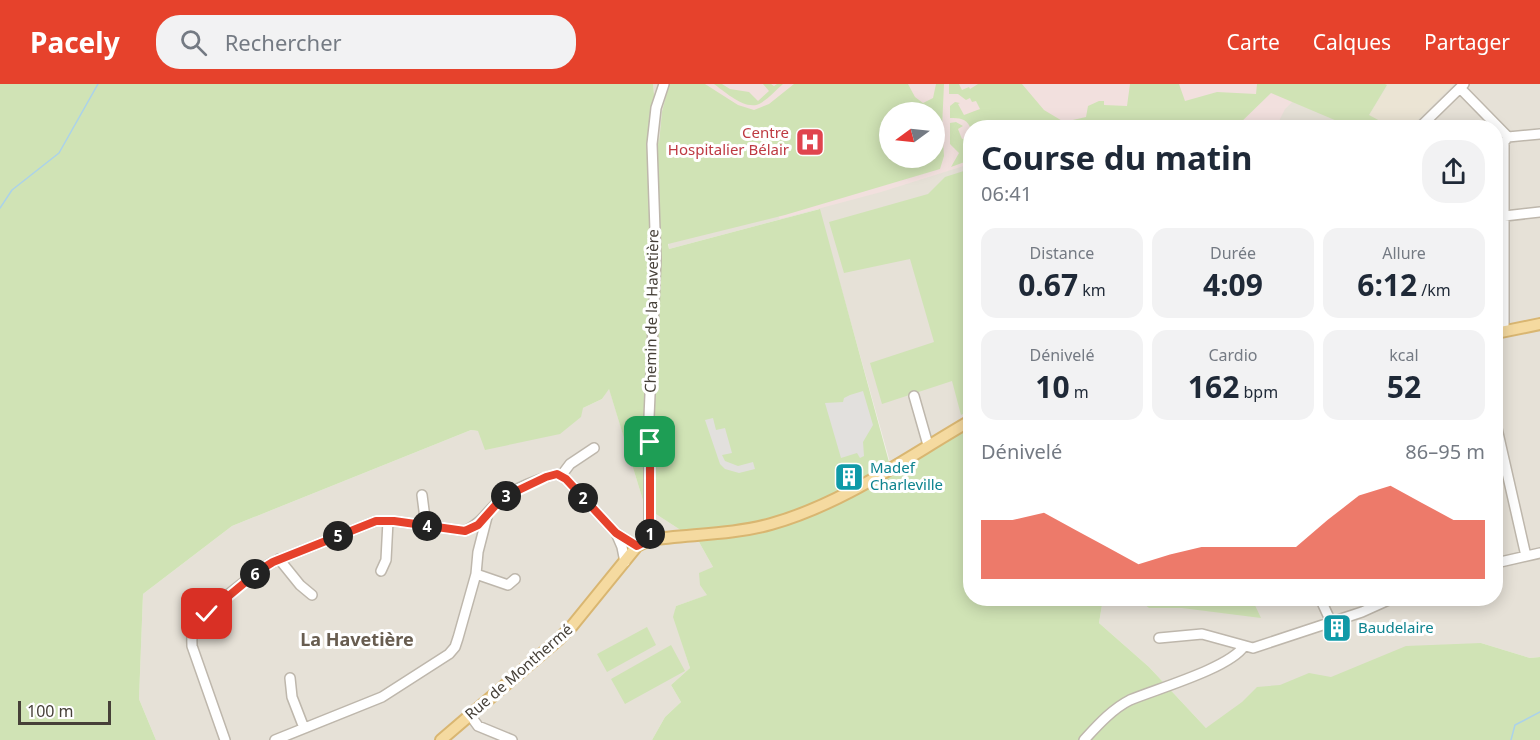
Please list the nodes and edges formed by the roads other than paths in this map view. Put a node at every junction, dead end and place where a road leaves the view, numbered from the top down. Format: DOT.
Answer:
graph roads {
  1 [pos="664,84"];
  2 [pos="1462,86"];
  3 [pos="1427,120"];
  4 [pos="1493,120"];
  5 [pos="1503,131"];
  6 [pos="1540,134"];
  7 [pos="1508,137"];
  8 [pos="1503,161"];
  9 [pos="1540,212"];
  10 [pos="1503,217"];
  11 [pos="1540,324"];
  12 [pos="1503,331"];
  13 [pos="914,396"];
  14 [pos="963,425"];
  15 [pos="928,445"];
  16 [pos="594,448"];
  17 [pos="1503,455"];
  18 [pos="561,476"];
  19 [pos="422,495"];
  20 [pos="488,513"];
  21 [pos="388,521"];
  22 [pos="426,526"];
  23 [pos="465,531"];
  24 [pos="616,533"];
  25 [pos="649,540"];
  26 [pos="637,546"];
  27 [pos="478,552"];
  28 [pos="1540,553"];
  29 [pos="1526,556"];
  30 [pos="279,559"];
  31 [pos="1503,561"];
  32 [pos="625,562"];
  33 [pos="381,571"];
  34 [pos="476,573"];
  35 [pos="515,579"];
  36 [pos="312,596"];
  37 [pos="1324,606"];
  38 [pos="1372,606"];
  39 [pos="1331,622"];
  40 [pos="1159,638"];
  41 [pos="1244,646"];
  42 [pos="290,678"];
  43 [pos="470,715"];
  44 [pos="304,728"];
  45 [pos="294,736"];
  46 [pos="225,740"];
  47 [pos="275,740"];
  48 [pos="441,740"];
  49 [pos="512,740"];
  50 [pos="1084,740"];
  1 -- 25 [label="street, Chemin de la Havetière"];
  2 -- 3 [label="street"];
  2 -- 4 [label="street"];
  5 -- 7 [label="street"];
  6 -- 7 [label="street"];
  7 -- 8 [label="street"];
  9 -- 10 [label="street"];
  11 -- 12 [label="main road"];
  13 -- 15 [label="street"];
  14 -- 15 [label="main road, Rue de Monthermé"];
  15 -- 25 [label="main road, Rue de Monthermé"];
  16 -- 18 [label="street"];
  17 -- 29 [label="street"];
  18 -- 20 [label="street"];
  18 -- 24 [label="street"];
  19 -- 22 [label="street"];
  20 -- 23 [label="street"];
  20 -- 27 [label="street"];
  21 -- 22 [label="street"];
  21 -- 30 [label="street"];
  21 -- 33 [label="street"];
  22 -- 23 [label="street"];
  23 -- 27 [label="street"];
  24 -- 26 [label="street"];
  24 -- 32 [label="street"];
  25 -- 26 [label="main road, Rue de Monthermé"];
  26 -- 32 [label="main road, Rue de Monthermé"];
  27 -- 34 [label="street"];
  28 -- 29 [label="street"];
  29 -- 31 [label="street"];
  30 -- 36 [label="street"];
  30 -- 46 [label="street"];
  32 -- 43 [label="main road, Rue de Monthermé"];
  34 -- 35 [label="street"];
  34 -- 44 [label="street"];
  37 -- 39 [label="street"];
  38 -- 39 [label="street"];
  39 -- 41 [label="street"];
  40 -- 41 [label="street"];
  41 -- 50 [label="street"];
  42 -- 44 [label="street"];
  43 -- 48 [label="main road, Rue de Monthermé"];
  43 -- 49 [label="street"];
  44 -- 45 [label="street"];
  45 -- 47 [label="street"];
}
